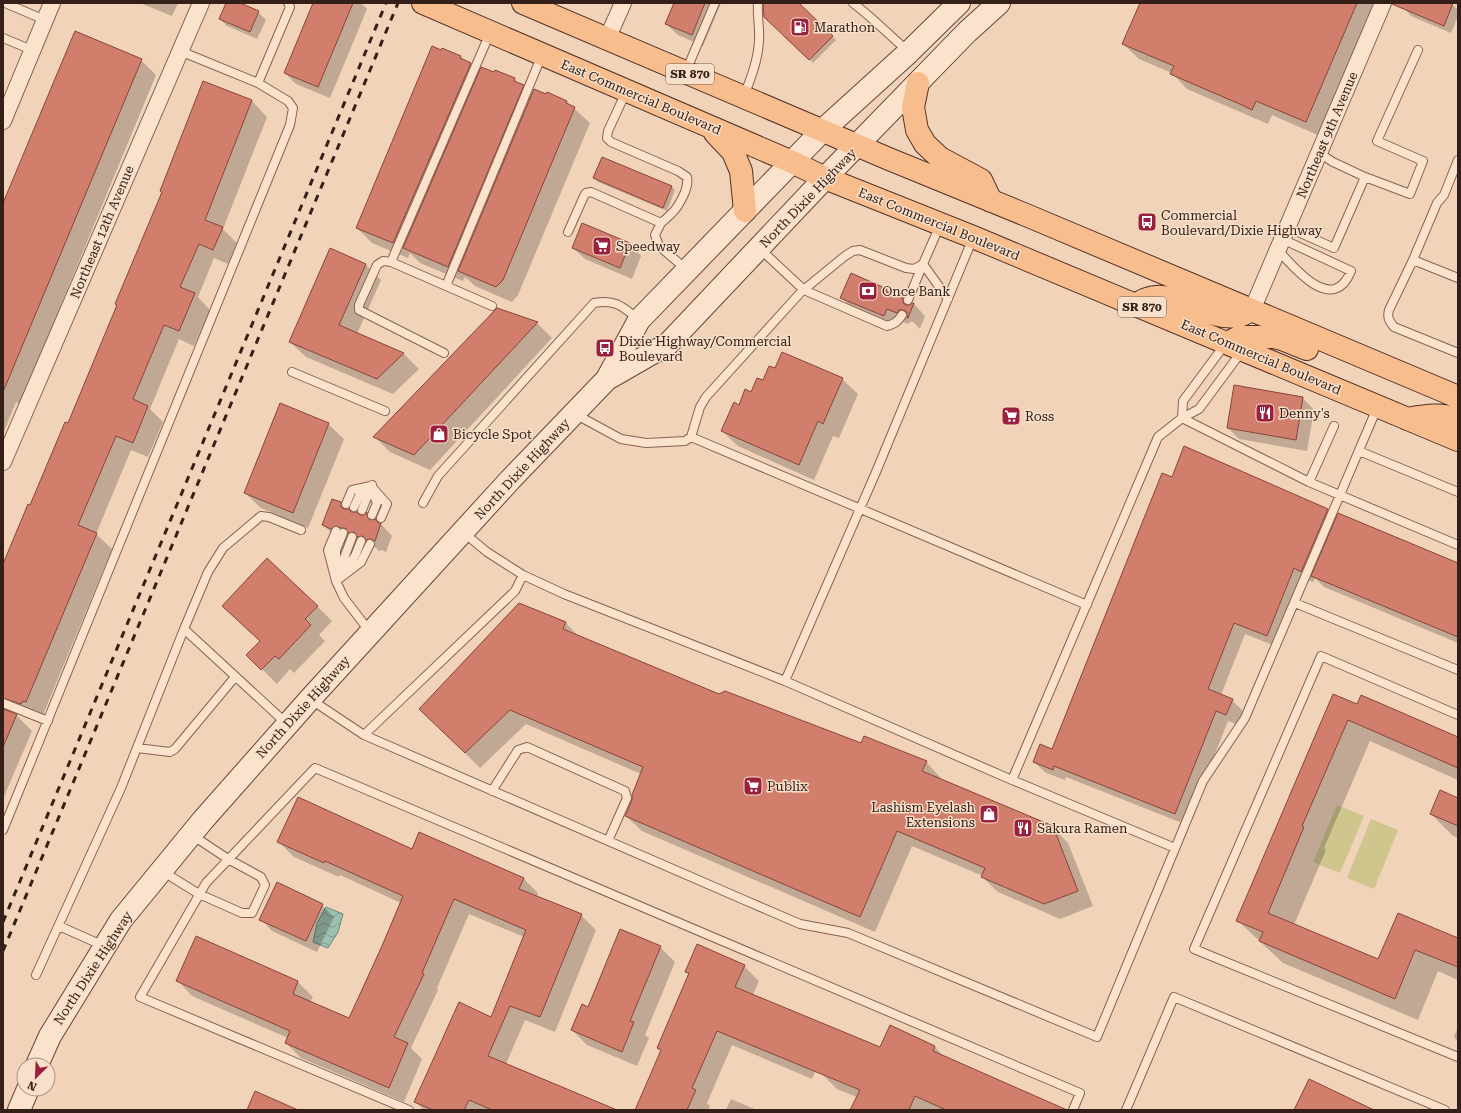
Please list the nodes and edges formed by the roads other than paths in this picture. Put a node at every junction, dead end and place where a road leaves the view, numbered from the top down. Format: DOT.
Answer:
graph roads {
  1 [pos="5,3"];
  2 [pos="52,3"];
  3 [pos="201,3"];
  4 [pos="288,3"];
  5 [pos="423,3"];
  6 [pos="623,3"];
  7 [pos="715,3"];
  8 [pos="758,3"];
  9 [pos="853,3"];
  10 [pos="959,3"];
  11 [pos="999,3"];
  12 [pos="1383,3"];
  13 [pos="535,5"];
  14 [pos="45,20"];
  15 [pos="490,32"];
  16 [pos="3,38"];
  17 [pos="607,39"];
  18 [pos="32,50"];
  19 [pos="1418,50"];
  20 [pos="180,51"];
  21 [pos="909,52"];
  22 [pos="542,54"];
  23 [pos="686,72"];
  24 [pos="258,83"];
  25 [pos="918,83"];
  26 [pos="627,91"];
  27 [pos="744,97"];
  28 [pos="3,121"];
  29 [pos="709,126"];
  30 [pos="823,130"];
  31 [pos="858,145"];
  32 [pos="1319,153"];
  33 [pos="1458,160"];
  34 [pos="792,162"];
  35 [pos="1365,176"];
  36 [pos="825,178"];
  37 [pos="991,201"];
  38 [pos="745,211"];
  39 [pos="661,222"];
  40 [pos="941,224"];
  41 [pos="568,232"];
  42 [pos="973,236"];
  43 [pos="1282,239"];
  44 [pos="760,248"];
  45 [pos="1413,260"];
  46 [pos="391,262"];
  47 [pos="923,264"];
  48 [pos="687,270"];
  49 [pos="1458,278"];
  50 [pos="446,286"];
  51 [pos="804,290"];
  52 [pos="948,299"];
  53 [pos="908,300"];
  54 [pos="1136,305"];
  55 [pos="492,306"];
  56 [pos="1252,310"];
  57 [pos="902,315"];
  58 [pos="639,320"];
  59 [pos="1235,346"];
  60 [pos="444,353"];
  61 [pos="1458,353"];
  62 [pos="1394,370"];
  63 [pos="292,372"];
  64 [pos="607,379"];
  65 [pos="1458,397"];
  66 [pos="1378,407"];
  67 [pos="385,411"];
  68 [pos="574,414"];
  69 [pos="1182,418"];
  70 [pos="1458,418"];
  71 [pos="1407,419"];
  72 [pos="1334,426"];
  73 [pos="691,438"];
  74 [pos="1458,440"];
  75 [pos="1359,451"];
  76 [pos="3,462"];
  77 [pos="1309,482"];
  78 [pos="372,484"];
  79 [pos="1458,492"];
  80 [pos="1340,495"];
  81 [pos="423,503"];
  82 [pos="350,506"];
  83 [pos="860,508"];
  84 [pos="362,510"];
  85 [pos="372,515"];
  86 [pos="381,518"];
  87 [pos="301,530"];
  88 [pos="339,532"];
  89 [pos="462,532"];
  90 [pos="352,537"];
  91 [pos="362,541"];
  92 [pos="370,544"];
  93 [pos="1458,545"];
  94 [pos="523,575"];
  95 [pos="336,581"];
  96 [pos="1295,603"];
  97 [pos="1086,605"];
  98 [pos="184,629"];
  99 [pos="371,632"];
  100 [pos="1458,670"];
  101 [pos="235,677"];
  102 [pos="785,681"];
  103 [pos="310,699"];
  104 [pos="3,703"];
  105 [pos="1458,715"];
  106 [pos="48,721"];
  107 [pos="287,724"];
  108 [pos="364,735"];
  109 [pos="137,748"];
  110 [pos="1012,780"];
  111 [pos="492,791"];
  112 [pos="3,830"];
  113 [pos="191,834"];
  114 [pos="608,841"];
  115 [pos="1175,848"];
  116 [pos="228,859"];
  117 [pos="162,871"];
  118 [pos="200,894"];
  119 [pos="59,926"];
  120 [pos="105,946"];
  121 [pos="36,976"];
  122 [pos="41,1057"];
  123 [pos="1458,1057"];
  124 [pos="25,1097"];
  125 [pos="19,1110"];
  126 [pos="409,1110"];
  127 [pos="1073,1110"];
  128 [pos="1126,1110"];
  129 [pos="1445,1110"];
  1 -- 14 [label="lane"];
  2 -- 14 [label="street"];
  3 -- 20 [label="street, Northeast 12th Avenue"];
  4 -- 24 [label="lane"];
  5 -- 15 [label="main road, East Commercial Boulevard / SR 870"];
  6 -- 17 [label="street"];
  7 -- 23 [label="lane"];
  8 -- 27 [label="lane"];
  9 -- 21 [label="lane"];
  10 -- 21 [label="main road, North Dixie Highway"];
  11 -- 25 [label="main road, North Dixie Highway"];
  12 -- 32 [label="street, Northeast 9th Avenue"];
  13 -- 17 [label="main road, SR 870"];
  14 -- 18 [label="street"];
  15 -- 22 [label="main road, East Commercial Boulevard / SR 870"];
  15 -- 46 [label="lane"];
  16 -- 18 [label="lane"];
  17 -- 23 [label="main road, SR 870"];
  18 -- 28 [label="street"];
  19 -- 35 [label="lane"];
  20 -- 24 [label="lane"];
  20 -- 76 [label="street, Northeast 12th Avenue"];
  21 -- 30 [label="main road, North Dixie Highway"];
  22 -- 26 [label="main road, East Commercial Boulevard / SR 870"];
  22 -- 50 [label="lane"];
  23 -- 27 [label="main road, SR 870"];
  24 -- 106 [label="lane"];
  25 -- 31 [label="main road, North Dixie Highway"];
  25 -- 37 [label="main road"];
  26 -- 29 [label="main road, East Commercial Boulevard / SR 870"];
  26 -- 39 [label="lane"];
  27 -- 30 [label="main road, SR 870"];
  29 -- 34 [label="main road, East Commercial Boulevard / SR 870"];
  29 -- 38 [label="main road"];
  30 -- 31 [label="main road, SR 870"];
  30 -- 34 [label="main road, North Dixie Highway"];
  31 -- 36 [label="main road, North Dixie Highway"];
  31 -- 37 [label="main road, SR 870"];
  32 -- 35 [label="lane"];
  32 -- 43 [label="street, Northeast 9th Avenue"];
  33 -- 45 [label="lane"];
  34 -- 36 [label="main road, East Commercial Boulevard / SR 870"];
  34 -- 38 [label="main road, North Dixie Highway"];
  35 -- 43 [label="lane"];
  36 -- 40 [label="main road, East Commercial Boulevard / SR 870"];
  36 -- 44 [label="main road, North Dixie Highway"];
  37 -- 56 [label="main road, SR 870"];
  38 -- 48 [label="main road, North Dixie Highway"];
  39 -- 41 [label="lane"];
  39 -- 48 [label="lane"];
  40 -- 42 [label="main road, East Commercial Boulevard / SR 870"];
  40 -- 47 [label="lane"];
  42 -- 52 [label="lane"];
  42 -- 54 [label="main road, East Commercial Boulevard / SR 870"];
  43 -- 43 [label="lane"];
  43 -- 56 [label="street, Northeast 9th Avenue"];
  44 -- 51 [label="lane"];
  44 -- 64 [label="main road, North Dixie Highway"];
  45 -- 49 [label="lane"];
  45 -- 61 [label="lane"];
  46 -- 50 [label="lane"];
  46 -- 60 [label="lane"];
  47 -- 51 [label="lane"];
  47 -- 52 [label="lane"];
  47 -- 53 [label="lane"];
  48 -- 58 [label="main road, North Dixie Highway"];
  50 -- 55 [label="lane"];
  51 -- 57 [label="lane"];
  51 -- 73 [label="lane"];
  52 -- 83 [label="lane"];
  54 -- 56 [label="main road"];
  54 -- 59 [label="main road, East Commercial Boulevard / SR 870"];
  56 -- 62 [label="main road, SR 870"];
  58 -- 64 [label="main road, North Dixie Highway"];
  58 -- 81 [label="lane"];
  59 -- 62 [label="main road"];
  59 -- 66 [label="main road, East Commercial Boulevard / SR 870"];
  59 -- 69 [label="lane"];
  59 -- 69 [label="lane"];
  62 -- 65 [label="main road, SR 870"];
  63 -- 67 [label="lane"];
  64 -- 68 [label="main road, North Dixie Highway"];
  66 -- 71 [label="main road, East Commercial Boulevard / SR 870"];
  66 -- 75 [label="lane"];
  68 -- 73 [label="lane"];
  68 -- 89 [label="main road, North Dixie Highway"];
  69 -- 77 [label="lane"];
  69 -- 97 [label="lane"];
  70 -- 71 [label="main road"];
  71 -- 74 [label="main road, East Commercial Boulevard / SR 870"];
  72 -- 77 [label="lane"];
  73 -- 83 [label="lane"];
  75 -- 79 [label="lane"];
  75 -- 80 [label="lane"];
  77 -- 80 [label="lane"];
  78 -- 82 [label="lane"];
  78 -- 84 [label="lane"];
  78 -- 85 [label="lane"];
  78 -- 86 [label="lane"];
  80 -- 93 [label="lane"];
  80 -- 96 [label="lane"];
  83 -- 97 [label="lane"];
  83 -- 102 [label="lane"];
  87 -- 98 [label="lane"];
  88 -- 95 [label="lane"];
  89 -- 94 [label="lane"];
  89 -- 99 [label="main road, North Dixie Highway"];
  90 -- 95 [label="lane"];
  91 -- 95 [label="lane"];
  92 -- 95 [label="lane"];
  94 -- 102 [label="lane"];
  94 -- 108 [label="lane"];
  95 -- 99 [label="lane"];
  96 -- 100 [label="lane"];
  96 -- 115 [label="lane"];
  97 -- 110 [label="lane"];
  98 -- 101 [label="lane"];
  98 -- 109 [label="lane"];
  99 -- 103 [label="main road, North Dixie Highway"];
  101 -- 107 [label="lane"];
  101 -- 109 [label="lane"];
  102 -- 110 [label="lane"];
  103 -- 107 [label="main road, North Dixie Highway"];
  103 -- 108 [label="lane"];
  104 -- 106 [label="lane"];
  105 -- 123 [label="lane"];
  106 -- 112 [label="lane"];
  107 -- 113 [label="main road, North Dixie Highway"];
  108 -- 111 [label="lane"];
  109 -- 119 [label="lane"];
  110 -- 115 [label="lane"];
  111 -- 114 [label="lane"];
  111 -- 114 [label="lane"];
  113 -- 116 [label="lane"];
  113 -- 117 [label="main road, North Dixie Highway"];
  114 -- 115 [label="lane"];
  116 -- 118 [label="lane"];
  116 -- 118 [label="lane"];
  116 -- 127 [label="lane"];
  117 -- 118 [label="lane"];
  117 -- 120 [label="main road, North Dixie Highway"];
  118 -- 126 [label="lane"];
  119 -- 120 [label="lane"];
  119 -- 121 [label="lane"];
  120 -- 122 [label="main road, North Dixie Highway"];
  124 -- 125 [label="main road"];
  128 -- 129 [label="lane"];
}
